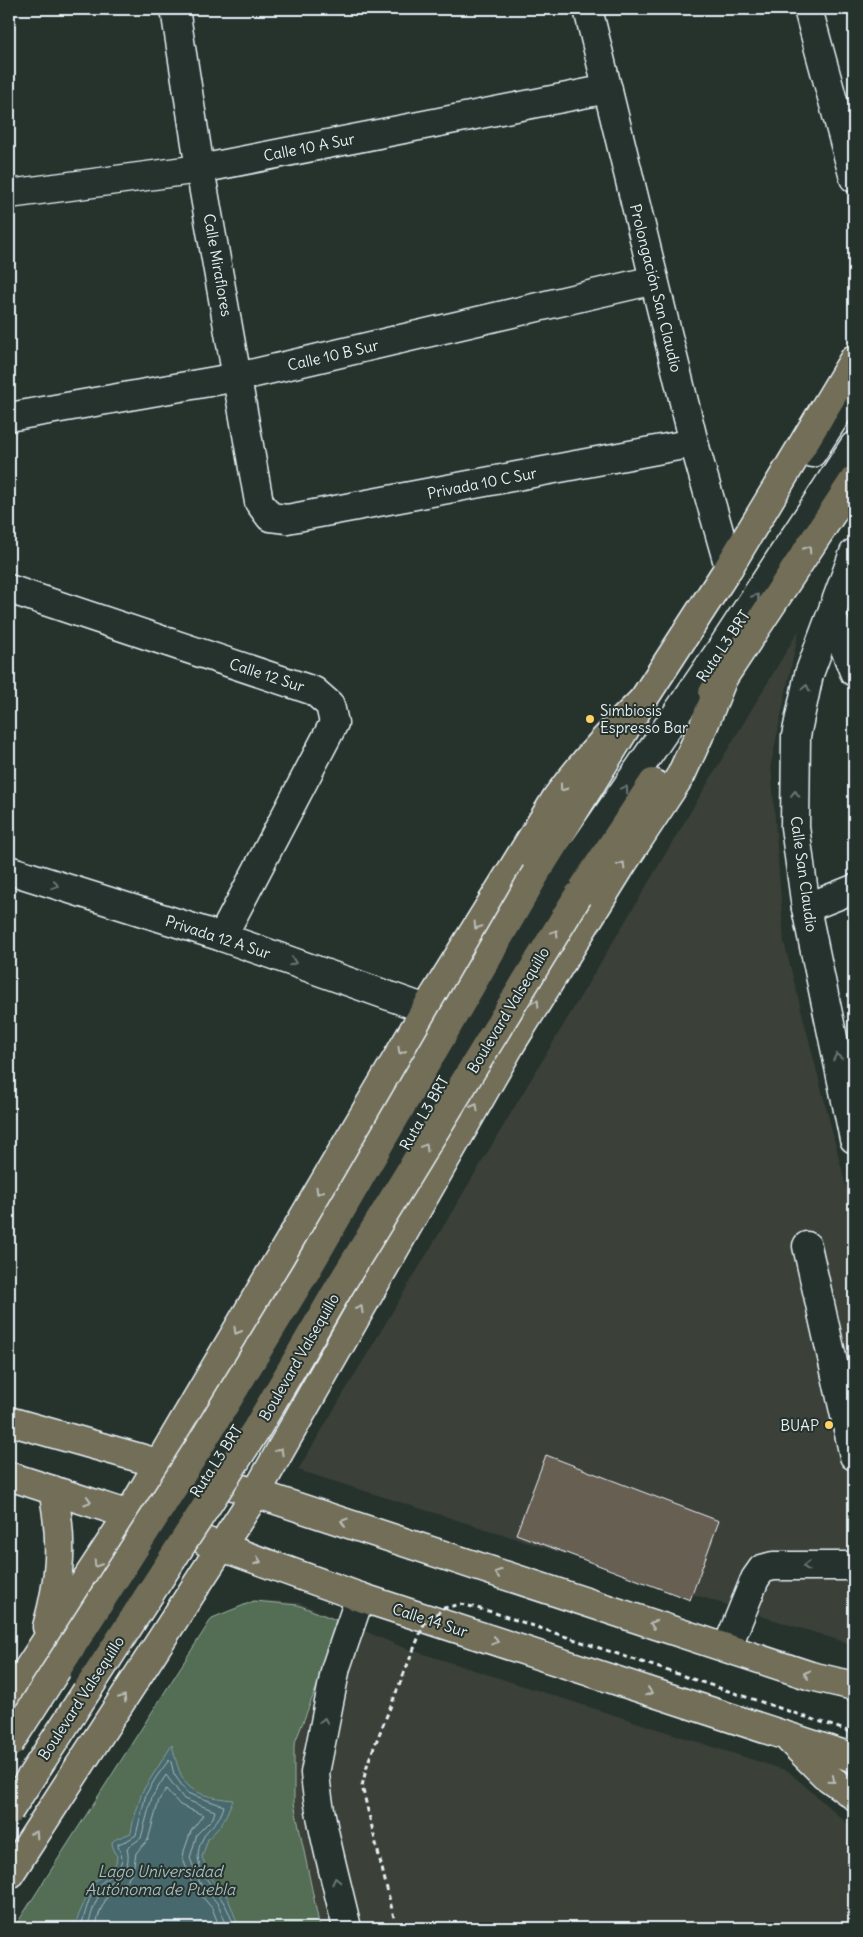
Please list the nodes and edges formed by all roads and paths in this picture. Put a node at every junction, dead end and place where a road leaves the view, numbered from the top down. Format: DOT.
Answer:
graph roads {
  1 [pos="174,9"];
  2 [pos="588,9"];
  3 [pos="808,9"];
  4 [pos="608,89"];
  5 [pos="200,169"];
  6 [pos="854,178"];
  7 [pos="9,194"];
  8 [pos="654,280"];
  9 [pos="854,359"];
  10 [pos="238,377"];
  11 [pos="854,387"];
  12 [pos="9,417"];
  13 [pos="694,443"];
  14 [pos="854,446"];
  15 [pos="854,480"];
  16 [pos="270,517"];
  17 [pos="854,553"];
  18 [pos="729,566"];
  19 [pos="848,580"];
  20 [pos="9,589"];
  21 [pos="832,616"];
  22 [pos="854,672"];
  23 [pos="723,678"];
  24 [pos="643,700"];
  25 [pos="9,870"];
  26 [pos="555,884"];
  27 [pos="854,889"];
  28 [pos="806,908"];
  29 [pos="222,937"];
  30 [pos="426,1009"];
  31 [pos="854,1139"];
  32 [pos="807,1246"];
  33 [pos="222,1357"];
  34 [pos="305,1406"];
  35 [pos="9,1421"];
  36 [pos="854,1456"];
  37 [pos="160,1463"];
  38 [pos="9,1476"];
  39 [pos="53,1490"];
  40 [pos="256,1493"];
  41 [pos="129,1514"];
  42 [pos="221,1547"];
  43 [pos="854,1566"];
  44 [pos="360,1597"];
  45 [pos="41,1648"];
  46 [pos="727,1648"];
  47 [pos="149,1659"];
  48 [pos="854,1686"];
  49 [pos="9,1698"];
  50 [pos="854,1733"];
  51 [pos="787,1737"];
  52 [pos="9,1744"];
  53 [pos="9,1755"];
  54 [pos="854,1758"];
  55 [pos="9,1790"];
  56 [pos="854,1796"];
  57 [pos="9,1811"];
  58 [pos="9,1875"];
  59 [pos="396,1926"];
  60 [pos="347,1928"];
  1 -- 5 [label="street, Calle Miraflores"];
  2 -- 4 [label="street, Prolongación San Claudio"];
  3 -- 6 [label="street"];
  4 -- 5 [label="street, Calle 10 A Sur"];
  4 -- 8 [label="street, Prolongación San Claudio"];
  5 -- 7 [label="street, Calle 10 A Sur"];
  5 -- 10 [label="street, Calle Miraflores"];
  8 -- 10 [label="street, Calle 10 B Sur"];
  8 -- 13 [label="street, Prolongación San Claudio"];
  9 -- 18 [label="main road"];
  10 -- 12 [label="street, Calle 10 B Sur"];
  10 -- 16 [label="street, Calle Miraflores"];
  11 -- 26 [label="street"];
  13 -- 16 [label="street, Privada 10 C Sur"];
  13 -- 18 [label="street, Prolongación San Claudio"];
  26 -- 14 [label="street, Ruta L3 BRT, one-way"];
  23 -- 15 [label="main road, one-way"];
  17 -- 19 [label="street, Calle San Claudio"];
  18 -- 24 [label="main road"];
  19 -- 21 [label="street, Calle San Claudio"];
  20 -- 29 [label="street, Calle 12 Sur"];
  21 -- 22 [label="street"];
  28 -- 21 [label="street, Calle San Claudio, one-way"];
  23 -- 26 [label="main road"];
  34 -- 23 [label="main road, one-way"];
  24 -- 26 [label="main road"];
  24 -- 30 [label="main road, one-way"];
  25 -- 29 [label="street, Privada 12 A Sur, one-way"];
  26 -- 52 [label="main road, bridge"];
  26 -- 53 [label="street, bridge"];
  26 -- 55 [label="street, Ruta L3 BRT, bridge"];
  57 -- 26 [label="main road, Boulevard Valsequillo, one-way, bridge"];
  27 -- 28 [label="street"];
  31 -- 28 [label="street, Calle San Claudio, one-way"];
  29 -- 30 [label="street, Privada 12 A Sur, one-way"];
  30 -- 33 [label="main road, one-way"];
  32 -- 36 [label="street"];
  33 -- 34 [label="main road"];
  33 -- 37 [label="main road"];
  40 -- 34 [label="main road, one-way"];
  35 -- 37 [label="main road"];
  37 -- 40 [label="main road"];
  37 -- 41 [label="main road"];
  38 -- 39 [label="main road, Calle 14 Sur"];
  39 -- 41 [label="main road, Calle 14 Sur, one-way"];
  39 -- 45 [label="main road"];
  40 -- 42 [label="main road"];
  46 -- 40 [label="main road, one-way"];
  41 -- 42 [label="main road, Calle 14 Sur"];
  41 -- 45 [label="main road, one-way"];
  42 -- 44 [label="main road, Calle 14 Sur, one-way"];
  42 -- 47 [label="main road"];
  43 -- 46 [label="street, one-way"];
  44 -- 51 [label="main road, Calle 14 Sur, one-way"];
  60 -- 44 [label="street, one-way"];
  45 -- 47 [label="main road"];
  45 -- 49 [label="main road"];
  48 -- 46 [label="main road, one-way"];
  58 -- 47 [label="main road, one-way"];
  50 -- 59 [label="path, bridge"];
  51 -- 54 [label="main road, Calle 14 Sur"];
  51 -- 56 [label="main road, one-way"];
}
